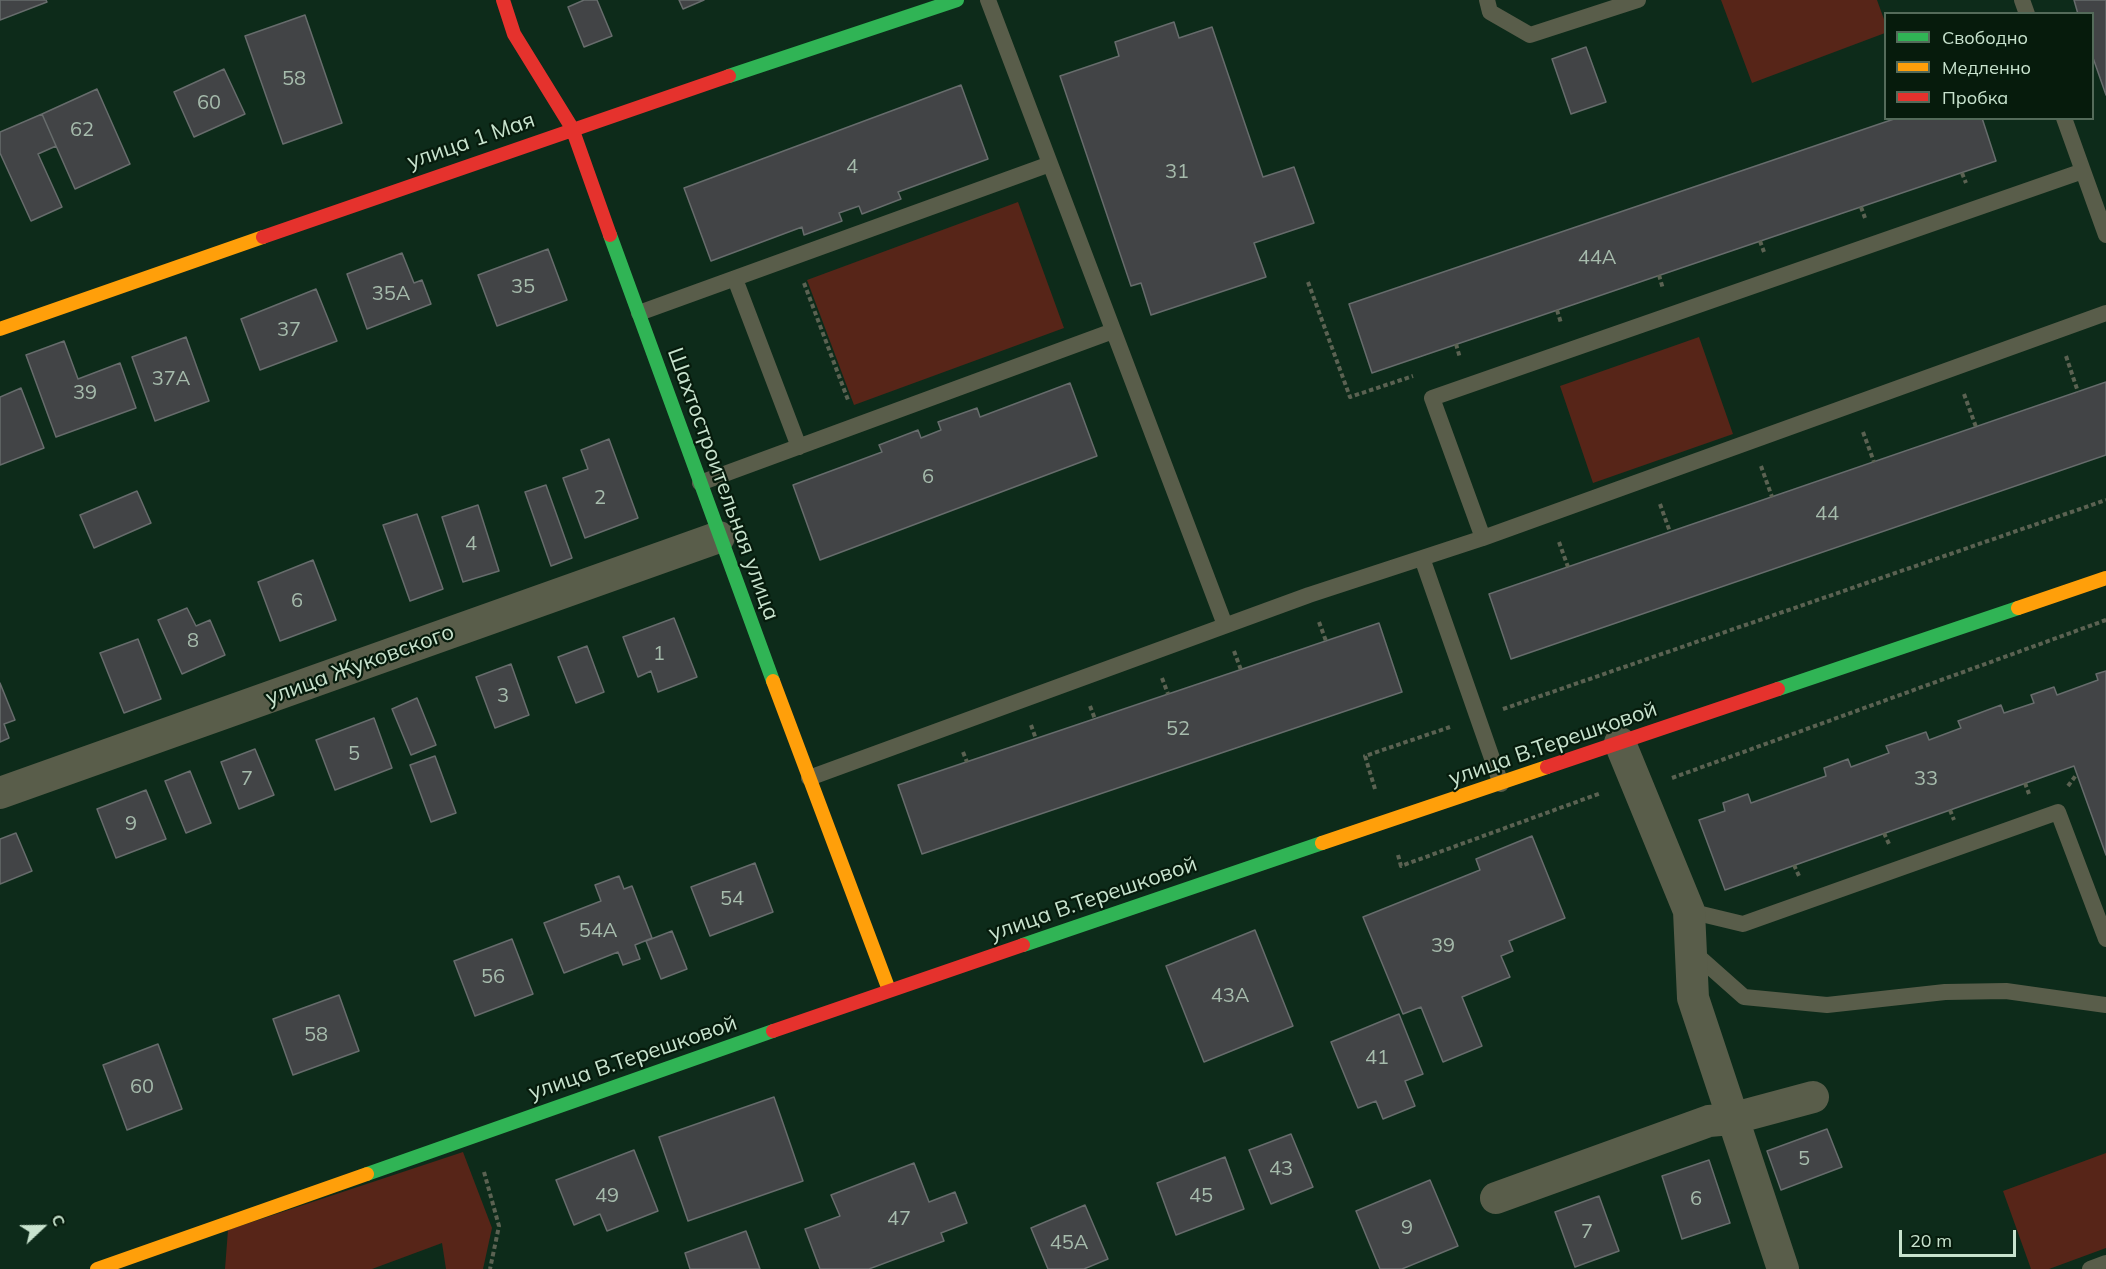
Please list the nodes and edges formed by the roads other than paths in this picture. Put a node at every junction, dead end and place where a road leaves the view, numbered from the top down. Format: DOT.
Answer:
graph roads {
  1 [pos="502,0"];
  2 [pos="957,0"];
  3 [pos="988,0"];
  4 [pos="1487,0"];
  5 [pos="1638,0"];
  6 [pos="2065,120"];
  7 [pos="572,128"];
  8 [pos="1050,164"];
  9 [pos="2083,171"];
  10 [pos="2106,235"];
  11 [pos="735,279"];
  12 [pos="2106,313"];
  13 [pos="639,314"];
  14 [pos="0,329"];
  15 [pos="1113,331"];
  16 [pos="799,447"];
  17 [pos="700,483"];
  18 [pos="719,537"];
  19 [pos="1483,538"];
  20 [pos="1422,558"];
  21 [pos="2106,578"];
  22 [pos="1225,625"];
  23 [pos="1620,743"];
  24 [pos="809,778"];
  25 [pos="1501,784"];
  26 [pos="0,793"];
  27 [pos="1689,911"];
  28 [pos="2106,939"];
  29 [pos="1691,949"];
  30 [pos="889,990"];
  31 [pos="2106,1005"];
  32 [pos="1813,1096"];
  33 [pos="1731,1119"];
  34 [pos="1496,1198"];
  35 [pos="2106,1263"];
  36 [pos="97,1269"];
  37 [pos="1783,1269"];
  38 [pos="2090,1269"];
  1 -- 7 [label="main road, Шахтостроительная улица"];
  2 -- 7 [label="main road, улица 1 Мая"];
  3 -- 8 [label="lane"];
  4 -- 5 [label="lane"];
  6 -- 9 [label="lane"];
  7 -- 13 [label="main road, Шахтостроительная улица"];
  7 -- 14 [label="main road, улица 1 Мая"];
  8 -- 11 [label="lane"];
  8 -- 15 [label="lane"];
  9 -- 10 [label="lane"];
  9 -- 19 [label="lane"];
  11 -- 13 [label="lane"];
  11 -- 16 [label="lane"];
  12 -- 19 [label="lane"];
  13 -- 17 [label="main road, Шахтостроительная улица"];
  15 -- 16 [label="lane"];
  15 -- 22 [label="lane"];
  16 -- 17 [label="lane"];
  17 -- 18 [label="main road, Шахтостроительная улица"];
  18 -- 24 [label="main road, Шахтостроительная улица"];
  18 -- 26 [label="street, улица Жуковского"];
  19 -- 20 [label="lane"];
  20 -- 22 [label="lane"];
  20 -- 25 [label="lane"];
  21 -- 23 [label="main road, улица В.Терешковой"];
  22 -- 24 [label="lane"];
  23 -- 25 [label="main road, улица В.Терешковой"];
  23 -- 27 [label="street"];
  24 -- 30 [label="main road, Шахтостроительная улица"];
  25 -- 30 [label="main road, улица В.Терешковой"];
  27 -- 28 [label="lane"];
  27 -- 29 [label="street"];
  29 -- 31 [label="lane"];
  29 -- 33 [label="street"];
  30 -- 36 [label="main road, улица В.Терешковой"];
  32 -- 33 [label="street"];
  33 -- 34 [label="street"];
  33 -- 37 [label="street"];
  35 -- 38 [label="lane"];
}
